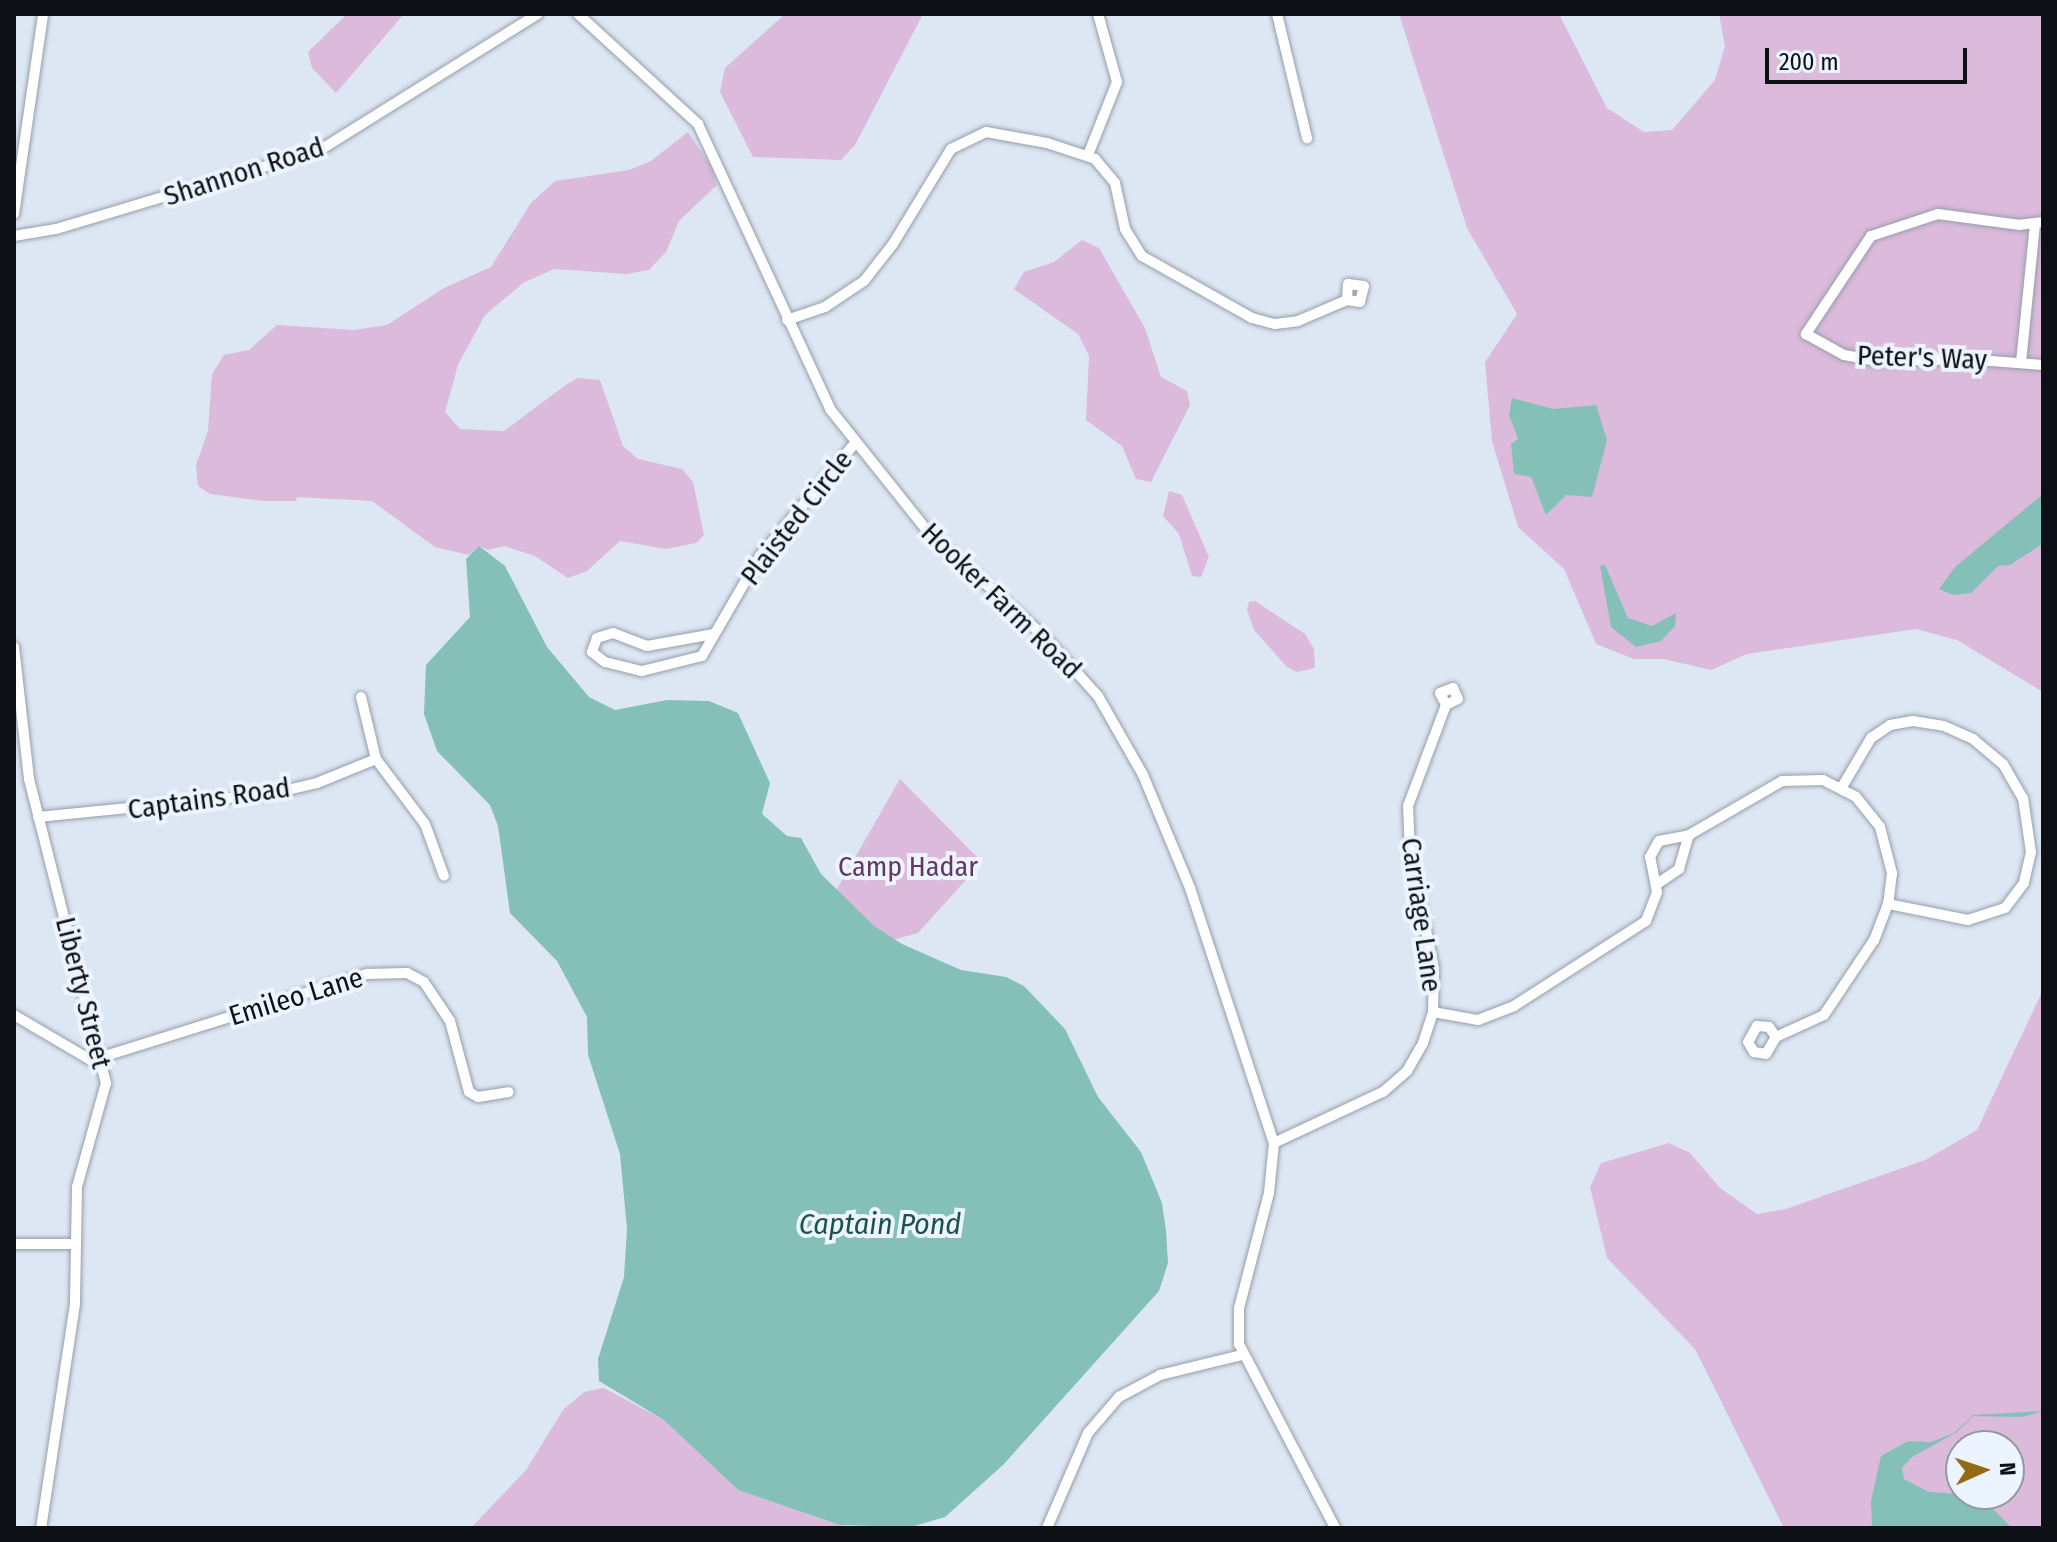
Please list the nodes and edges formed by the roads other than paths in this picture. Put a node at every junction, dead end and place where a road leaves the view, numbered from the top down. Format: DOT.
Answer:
graph roads {
  1 [pos="43,14"];
  2 [pos="538,14"];
  3 [pos="578,14"];
  4 [pos="1098,14"];
  5 [pos="1277,14"];
  6 [pos="1307,138"];
  7 [pos="1088,155"];
  8 [pos="14,214"];
  9 [pos="2039,223"];
  10 [pos="14,236"];
  11 [pos="1347,300"];
  12 [pos="787,320"];
  13 [pos="2021,362"];
  14 [pos="2043,365"];
  15 [pos="856,442"];
  16 [pos="714,634"];
  17 [pos="14,647"];
  18 [pos="361,697"];
  19 [pos="1446,705"];
  20 [pos="376,759"];
  21 [pos="1842,787"];
  22 [pos="38,817"];
  23 [pos="1689,835"];
  24 [pos="444,876"];
  25 [pos="1657,884"];
  26 [pos="1888,904"];
  27 [pos="1433,1012"];
  28 [pos="14,1015"];
  29 [pos="1776,1037"];
  30 [pos="103,1063"];
  31 [pos="509,1092"];
  32 [pos="1274,1143"];
  33 [pos="14,1244"];
  34 [pos="76,1244"];
  35 [pos="1242,1355"];
  36 [pos="41,1528"];
  37 [pos="1047,1528"];
  38 [pos="1335,1528"];
  1 -- 8 [label="street"];
  2 -- 10 [label="street, Shannon Road"];
  3 -- 12 [label="street, Hooker Farm Road"];
  4 -- 7 [label="street"];
  5 -- 6 [label="street"];
  7 -- 11 [label="street"];
  7 -- 12 [label="street"];
  9 -- 13 [label="street"];
  9 -- 13 [label="street, Peter's Way"];
  12 -- 15 [label="street, Hooker Farm Road"];
  13 -- 14 [label="street, Peter's Way"];
  15 -- 16 [label="street, Plaisted Circle"];
  15 -- 32 [label="street, Hooker Farm Road"];
  16 -- 16 [label="street, Plaisted Circle"];
  17 -- 22 [label="street, Liberty Street"];
  18 -- 20 [label="street"];
  19 -- 27 [label="street, Carriage Lane"];
  20 -- 22 [label="street, Captains Road"];
  20 -- 24 [label="street"];
  21 -- 23 [label="street"];
  21 -- 26 [label="street"];
  21 -- 26 [label="street"];
  22 -- 30 [label="street, Liberty Street"];
  23 -- 25 [label="street"];
  23 -- 25 [label="street"];
  25 -- 27 [label="street"];
  26 -- 29 [label="street"];
  27 -- 32 [label="street, Carriage Lane"];
  28 -- 30 [label="street"];
  30 -- 31 [label="street, Emileo Lane"];
  30 -- 34 [label="street, Liberty Street"];
  32 -- 35 [label="street, Hooker Farm Road"];
  33 -- 34 [label="street"];
  34 -- 36 [label="street, Liberty Street"];
  35 -- 37 [label="street"];
  35 -- 38 [label="street, Hooker Farm Road"];
}
